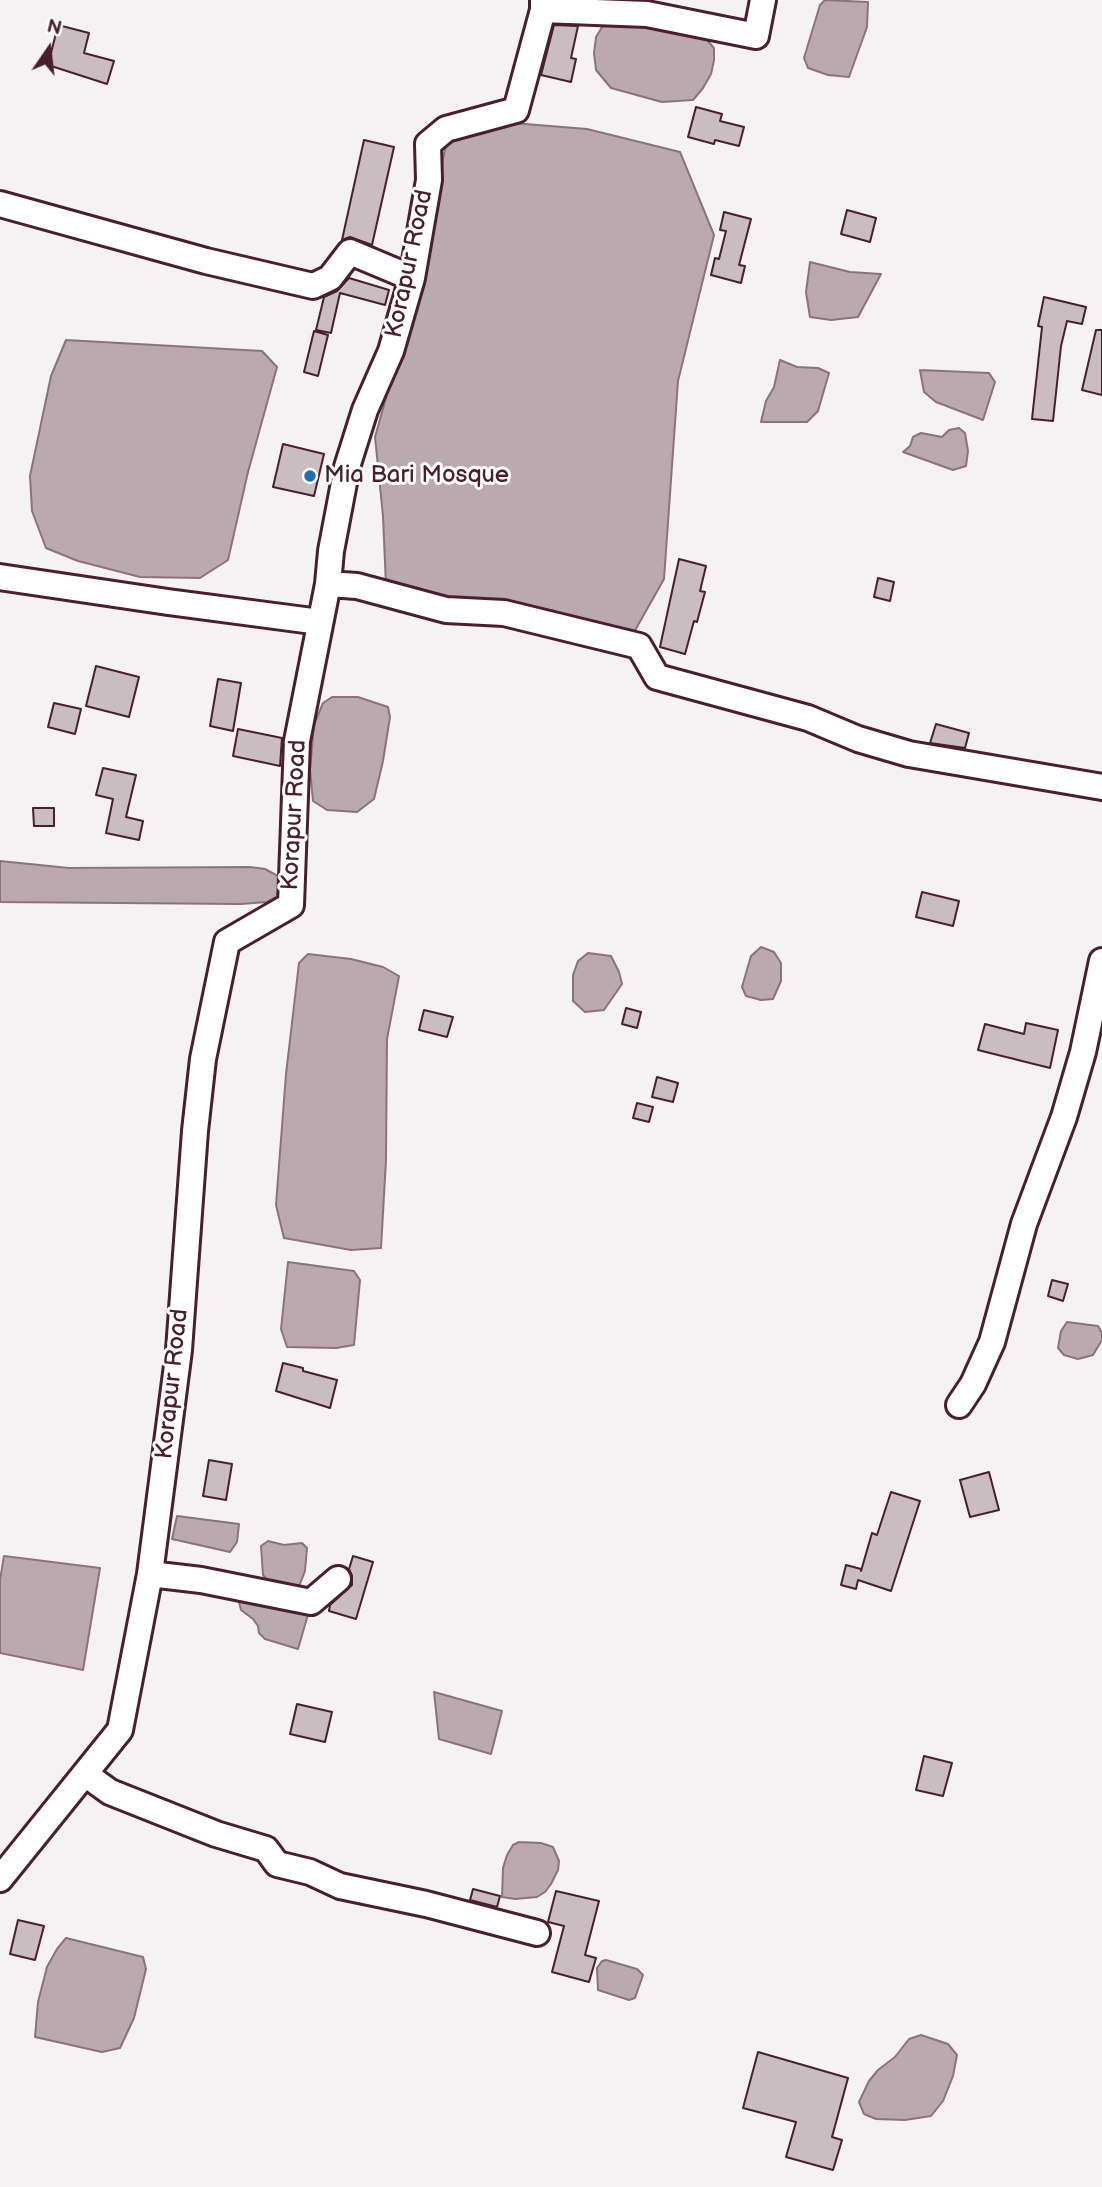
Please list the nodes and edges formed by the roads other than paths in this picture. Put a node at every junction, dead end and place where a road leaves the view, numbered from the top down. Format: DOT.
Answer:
graph roads {
  1 [pos="763,0"];
  2 [pos="543,5"];
  3 [pos="0,204"];
  4 [pos="412,278"];
  5 [pos="0,577"];
  6 [pos="328,584"];
  7 [pos="320,621"];
  8 [pos="1102,787"];
  9 [pos="1102,961"];
  10 [pos="959,1405"];
  11 [pos="150,1574"];
  12 [pos="338,1579"];
  13 [pos="85,1774"];
  14 [pos="0,1879"];
  15 [pos="537,1933"];
  1 -- 2 [label="street"];
  2 -- 4 [label="street, Korapur Road"];
  3 -- 4 [label="street"];
  4 -- 6 [label="street, Korapur Road"];
  5 -- 7 [label="street"];
  6 -- 7 [label="street, Korapur Road"];
  6 -- 8 [label="street"];
  7 -- 11 [label="street, Korapur Road"];
  9 -- 10 [label="street"];
  11 -- 12 [label="street"];
  11 -- 13 [label="street, Korapur Road"];
  13 -- 14 [label="street, Korapur Road"];
  13 -- 15 [label="street"];
}
